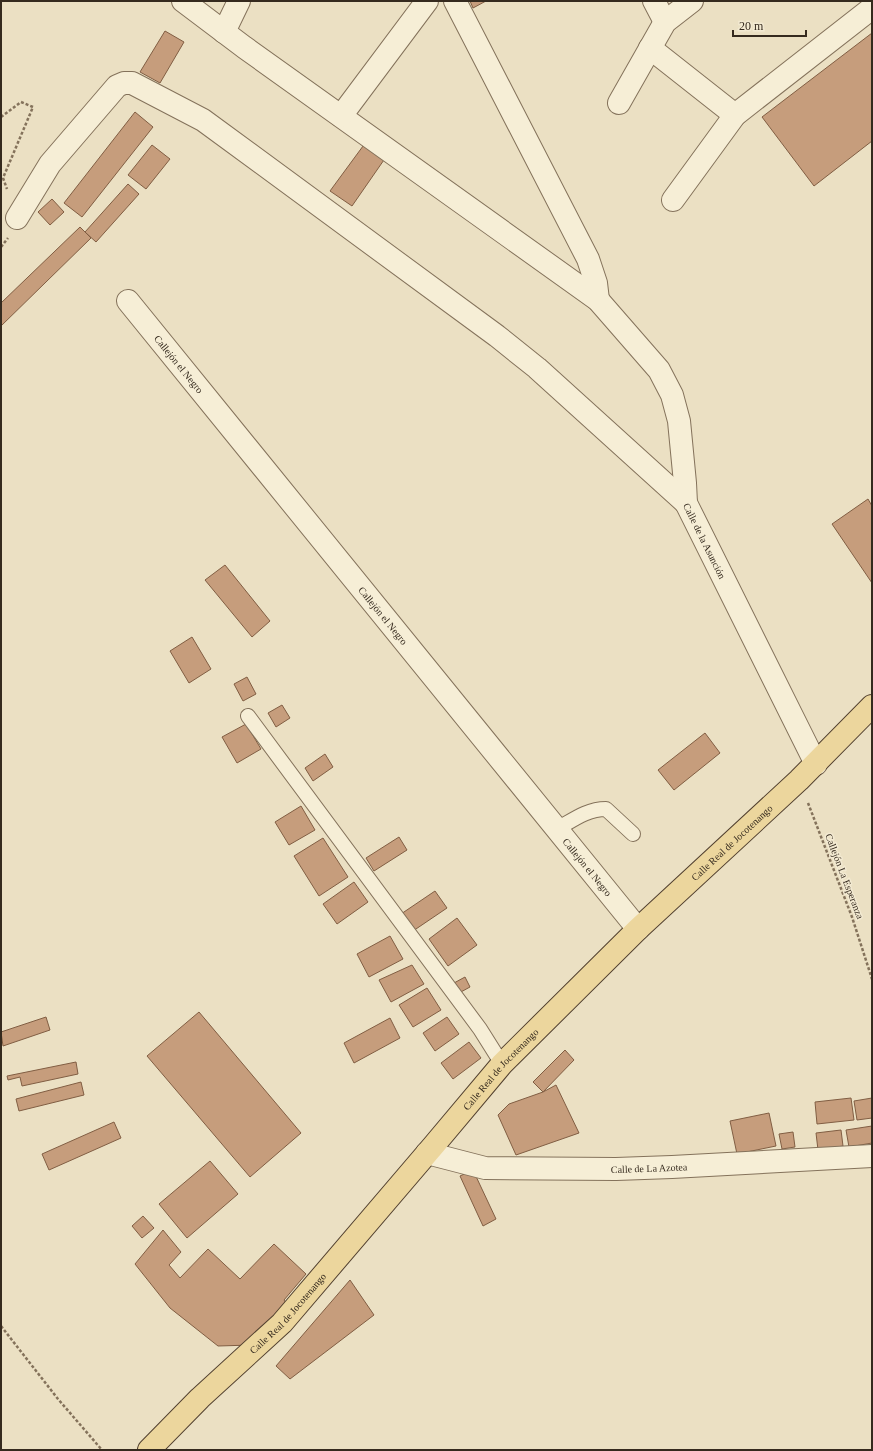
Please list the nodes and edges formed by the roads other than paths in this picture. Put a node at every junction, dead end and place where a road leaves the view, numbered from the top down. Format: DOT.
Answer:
graph roads {
  1 [pos="183,1"];
  2 [pos="239,1"];
  3 [pos="427,1"];
  4 [pos="455,1"];
  5 [pos="654,1"];
  6 [pos="692,1"];
  7 [pos="872,8"];
  8 [pos="665,22"];
  9 [pos="224,32"];
  10 [pos="650,48"];
  11 [pos="619,103"];
  12 [pos="735,115"];
  13 [pos="341,116"];
  14 [pos="673,200"];
  15 [pos="17,218"];
  16 [pos="598,300"];
  17 [pos="128,301"];
  18 [pos="686,503"];
  19 [pos="872,706"];
  20 [pos="248,716"];
  21 [pos="816,764"];
  22 [pos="557,829"];
  23 [pos="633,834"];
  24 [pos="638,929"];
  25 [pos="502,1064"];
  26 [pos="427,1153"];
  27 [pos="872,1156"];
  28 [pos="148,1450"];
  1 -- 9 [label="street, Calle de la Asunción"];
  2 -- 9 [label="street"];
  3 -- 13 [label="street"];
  4 -- 16 [label="street"];
  5 -- 8 [label="street"];
  6 -- 8 [label="street"];
  7 -- 12 [label="street"];
  8 -- 10 [label="street"];
  9 -- 13 [label="street, Calle de la Asunción"];
  10 -- 11 [label="street"];
  10 -- 12 [label="street"];
  12 -- 14 [label="street"];
  13 -- 16 [label="street, Calle de la Asunción"];
  15 -- 18 [label="street"];
  16 -- 18 [label="street, Calle de la Asunción"];
  17 -- 22 [label="street, Callejón el Negro"];
  18 -- 21 [label="street, Calle de la Asunción"];
  19 -- 21 [label="main road, Calle Real de Jocotenango"];
  20 -- 25 [label="lane"];
  21 -- 24 [label="main road, Calle Real de Jocotenango"];
  22 -- 23 [label="lane"];
  22 -- 24 [label="street, Callejón el Negro"];
  24 -- 25 [label="main road, Calle Real de Jocotenango"];
  25 -- 26 [label="main road, Calle Real de Jocotenango"];
  26 -- 27 [label="street, Calle de La Azotea"];
  26 -- 28 [label="main road, Calle Real de Jocotenango"];
}
